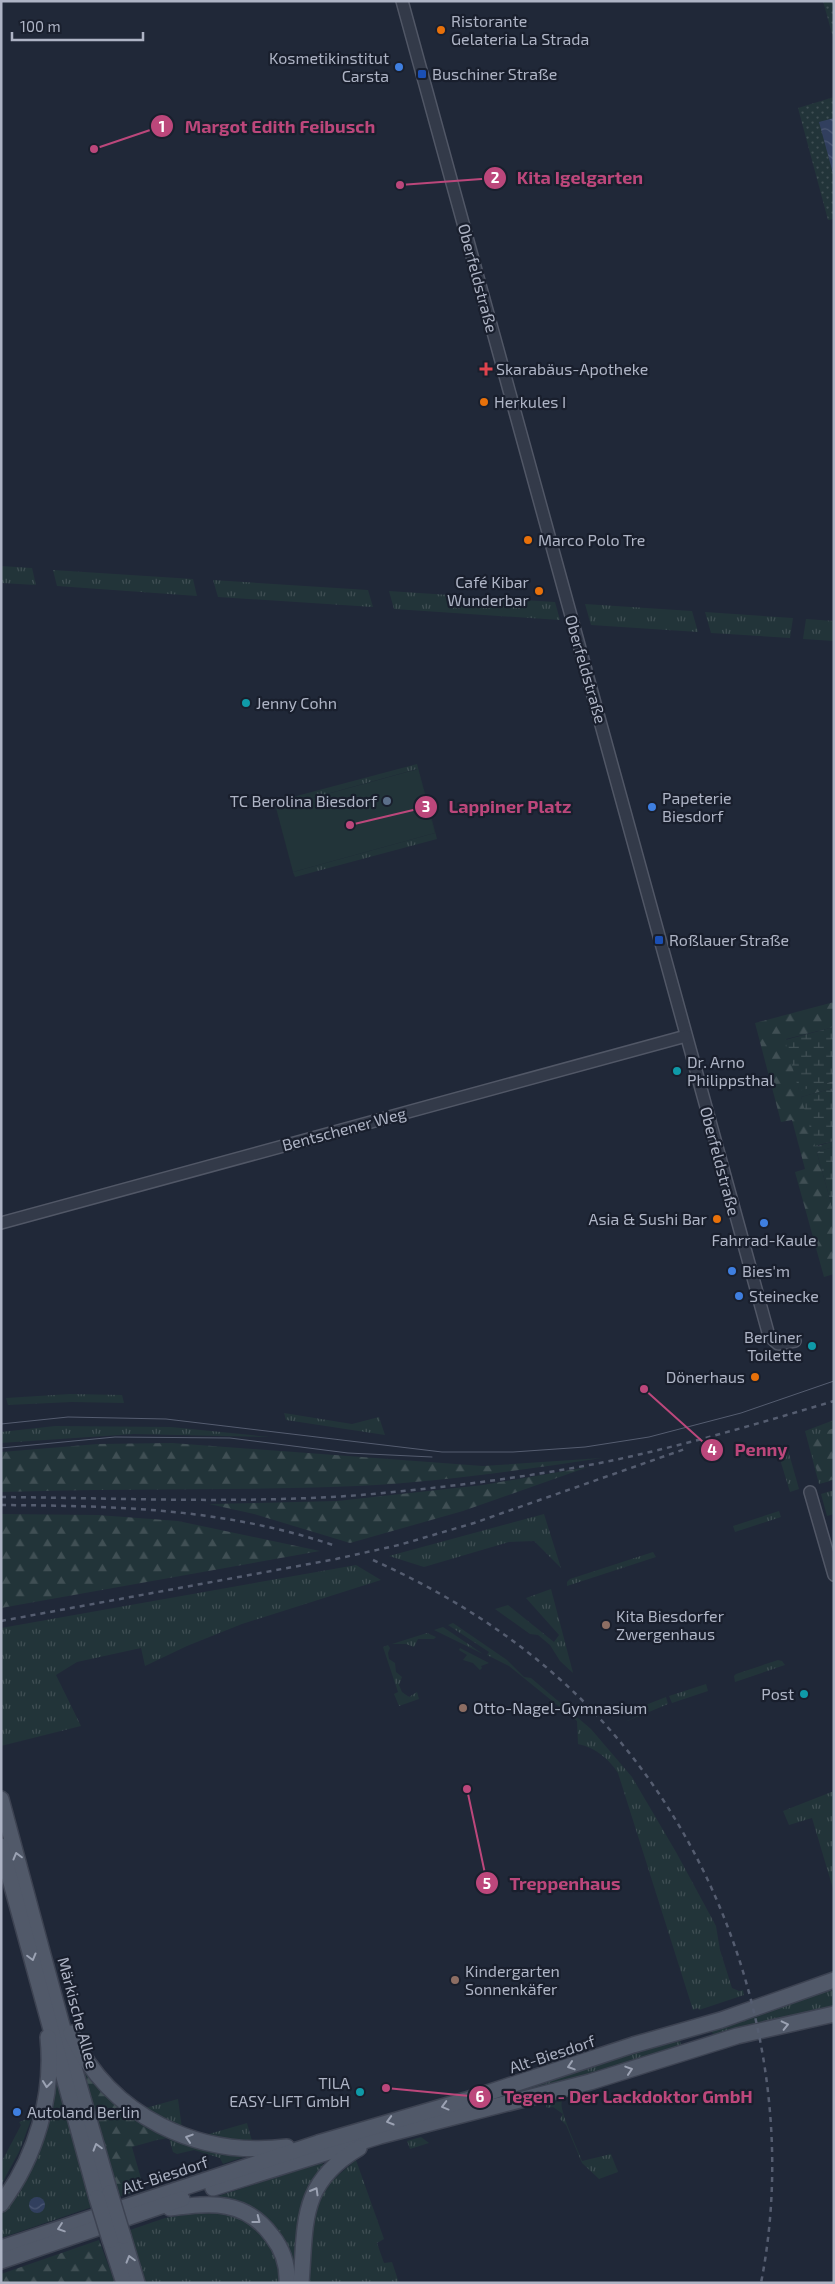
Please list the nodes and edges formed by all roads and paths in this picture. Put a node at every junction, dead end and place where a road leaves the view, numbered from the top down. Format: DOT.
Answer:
graph roads {
  1 [pos="402,1"];
  2 [pos="686,1036"];
  3 [pos="1,1223"];
  4 [pos="795,1341"];
  5 [pos="810,1492"];
  6 [pos="834,1575"];
  7 [pos="1,1799"];
  8 [pos="1,1846"];
  9 [pos="834,1980"];
  10 [pos="53,1985"];
  11 [pos="44,2001"];
  12 [pos="834,2014"];
  13 [pos="380,2136"];
  14 [pos="318,2143"];
  15 [pos="104,2195"];
  16 [pos="1,2204"];
  17 [pos="144,2212"];
  18 [pos="116,2238"];
  19 [pos="1,2248"];
  20 [pos="1,2261"];
  21 [pos="124,2283"];
  22 [pos="137,2283"];
  23 [pos="287,2283"];
  24 [pos="300,2283"];
  1 -- 2 [label="street, Oberfeldstraße"];
  2 -- 3 [label="street, Bentschener Weg"];
  2 -- 4 [label="street, Oberfeldstraße"];
  5 -- 6 [label="street"];
  10 -- 7 [label="main road, Märkische Allee, one-way"];
  8 -- 11 [label="main road, Märkische Allee, one-way"];
  9 -- 14 [label="main road, Alt-Biesdorf, one-way"];
  14 -- 10 [label="main road, one-way"];
  15 -- 10 [label="main road, Märkische Allee, one-way"];
  11 -- 15 [label="main road, Märkische Allee"];
  11 -- 16 [label="main road, one-way"];
  13 -- 12 [label="main road, Alt-Biesdorf, one-way"];
  13 -- 17 [label="main road, Alt-Biesdorf"];
  24 -- 13 [label="main road, one-way"];
  14 -- 19 [label="main road, Alt-Biesdorf, one-way"];
  15 -- 18 [label="main road, Märkische Allee, bridge"];
  17 -- 20 [label="main road"];
  17 -- 23 [label="main road, one-way"];
  18 -- 21 [label="main road"];
  22 -- 18 [label="main road, one-way"];
}
